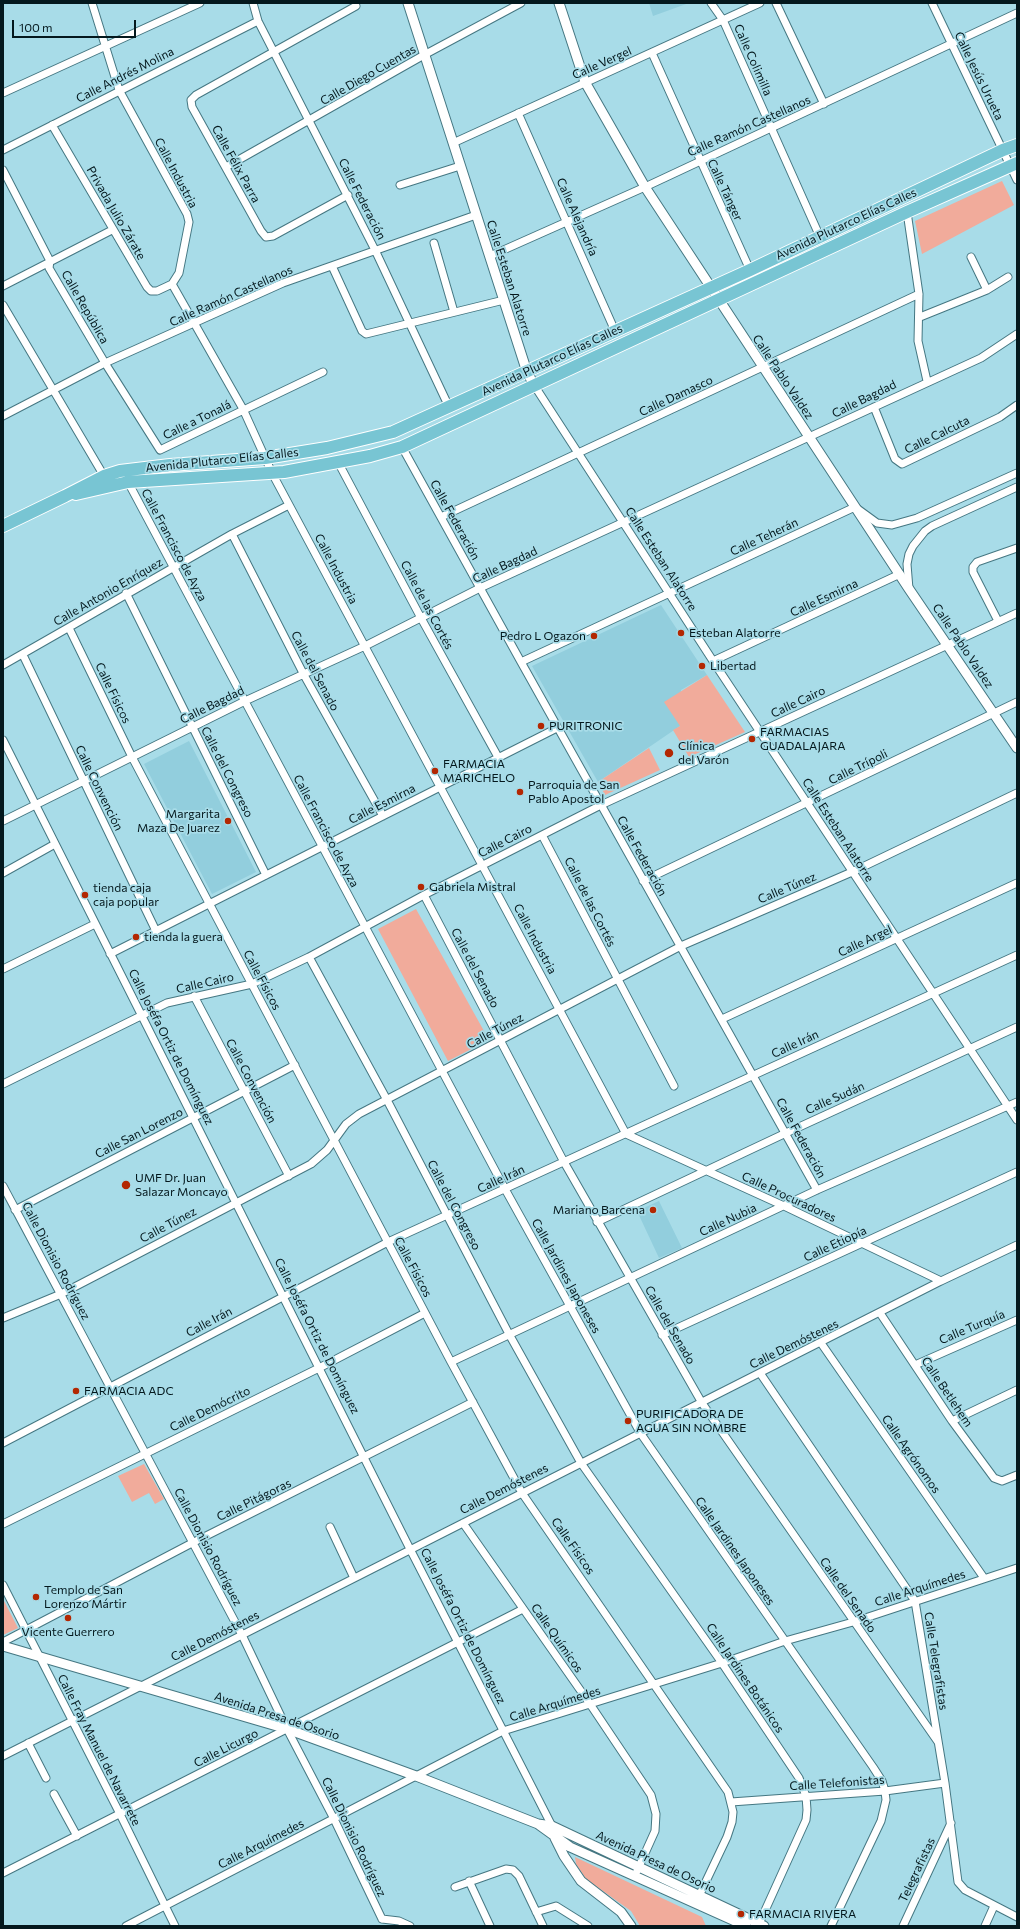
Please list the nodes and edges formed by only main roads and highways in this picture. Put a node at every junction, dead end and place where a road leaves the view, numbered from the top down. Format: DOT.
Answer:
graph roads {
  1 [pos="1017,145"];
  2 [pos="1014,164"];
  3 [pos="163,466"];
  4 [pos="164,479"];
  5 [pos="65,496"];
  6 [pos="3,526"];
  1 -- 3 [label="main road, Avenida Plutarco Elías Calles"];
  2 -- 4 [label="main road, Avenida Plutarco Elías Calles"];
  3 -- 4 [label="main road"];
  3 -- 5 [label="main road, Avenida Plutarco Elías Calles"];
  4 -- 5 [label="main road, Avenida Plutarco Elías Calles"];
  5 -- 6 [label="main road, Avenida Plutarco Elías Calles"];
}
